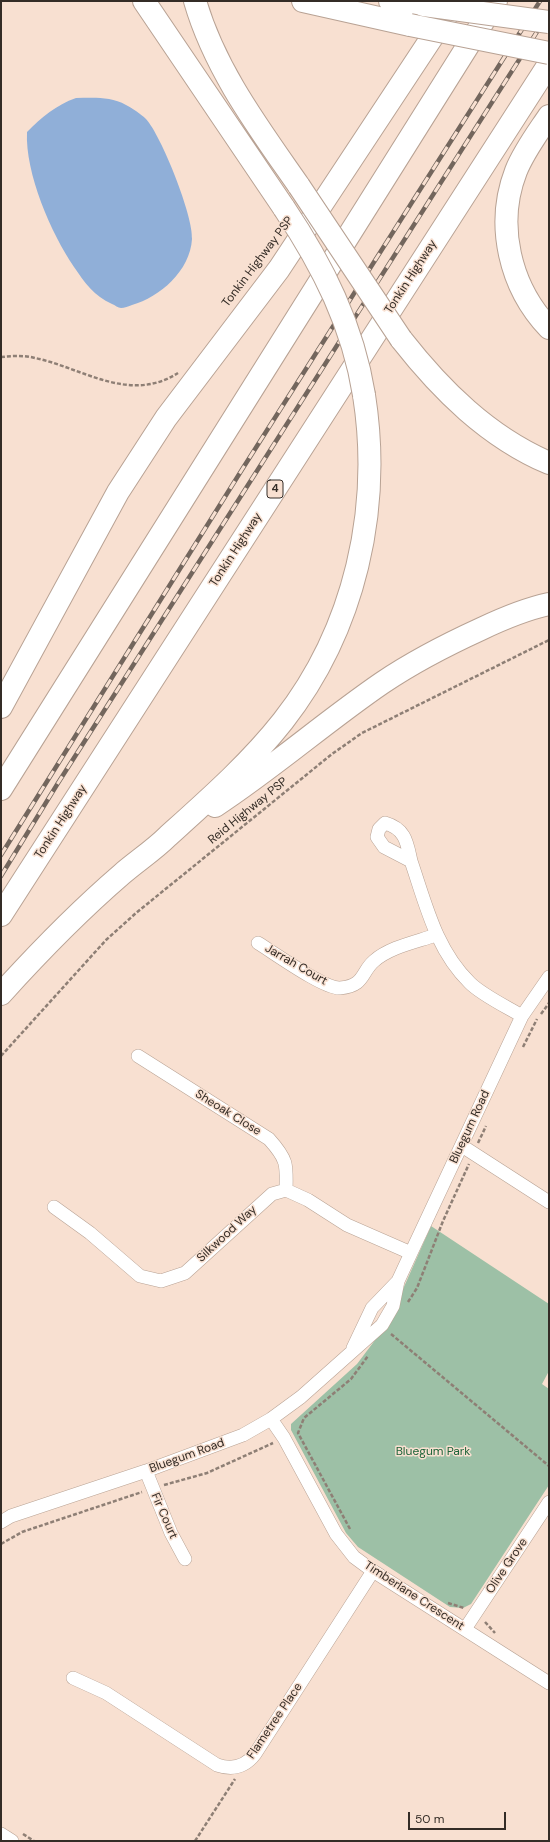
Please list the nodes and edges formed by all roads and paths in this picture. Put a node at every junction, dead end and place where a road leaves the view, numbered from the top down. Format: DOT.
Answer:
graph roads {
  1 [pos="144,1"];
  2 [pos="195,1"];
  3 [pos="303,1"];
  4 [pos="390,1"];
  5 [pos="456,1"];
  6 [pos="496,1"];
  7 [pos="549,22"];
  8 [pos="549,53"];
  9 [pos="549,64"];
  10 [pos="549,116"];
  11 [pos="549,328"];
  12 [pos="1,357"];
  13 [pos="184,369"];
  14 [pos="549,463"];
  15 [pos="549,604"];
  16 [pos="549,640"];
  17 [pos="1,707"];
  18 [pos="1,788"];
  19 [pos="172,833"];
  20 [pos="411,862"];
  21 [pos="1,915"];
  22 [pos="436,935"];
  23 [pos="258,943"];
  24 [pos="549,977"];
  25 [pos="1,994"];
  26 [pos="522,1016"];
  27 [pos="1,1056"];
  28 [pos="138,1056"];
  29 [pos="462,1146"];
  30 [pos="286,1190"];
  31 [pos="549,1202"];
  32 [pos="54,1208"];
  33 [pos="411,1253"];
  34 [pos="388,1331"];
  35 [pos="369,1355"];
  36 [pos="270,1419"];
  37 [pos="549,1466"];
  38 [pos="146,1471"];
  39 [pos="549,1502"];
  40 [pos="1,1522"];
  41 [pos="352,1532"];
  42 [pos="185,1559"];
  43 [pos="373,1571"];
  44 [pos="447,1603"];
  45 [pos="475,1614"];
  46 [pos="465,1629"];
  47 [pos="496,1634"];
  48 [pos="73,1678"];
  49 [pos="549,1683"];
  50 [pos="245,1764"];
  51 [pos="1,1834"];
  52 [pos="12,1841"];
  53 [pos="195,1841"];
  1 -- 19 [label="highway, bridge"];
  2 -- 14 [label="highway, bridge"];
  3 -- 8 [label="highway, bridge"];
  4 -- 7 [label="highway, bridge"];
  5 -- 17 [label="highway"];
  6 -- 18 [label="highway"];
  9 -- 21 [label="highway, Tonkin Highway / 4"];
  10 -- 11 [label="highway"];
  12 -- 13 [label="path"];
  15 -- 19 [label="highway"];
  16 -- 27 [label="path, Reid Highway PSP"];
  19 -- 25 [label="highway"];
  20 -- 22 [label="street"];
  22 -- 23 [label="street, Jarrah Court"];
  22 -- 26 [label="street"];
  24 -- 26 [label="street, Bluegum Road"];
  26 -- 29 [label="street, Bluegum Road"];
  28 -- 30 [label="street, Sheoak Close"];
  29 -- 31 [label="street"];
  29 -- 33 [label="street, Bluegum Road"];
  30 -- 32 [label="street, Silkwood Way"];
  30 -- 33 [label="street"];
  33 -- 36 [label="street, Bluegum Road"];
  34 -- 37 [label="path"];
  35 -- 41 [label="path"];
  36 -- 38 [label="street, Bluegum Road"];
  36 -- 43 [label="street, Timberlane Crescent"];
  38 -- 40 [label="street, Bluegum Road"];
  38 -- 42 [label="street, Fir Court"];
  39 -- 45 [label="street, Olive Grove"];
  43 -- 46 [label="street, Timberlane Crescent"];
  43 -- 50 [label="street, Flametree Place"];
  44 -- 45 [label="path"];
  45 -- 46 [label="street, Olive Grove"];
  45 -- 47 [label="path"];
  46 -- 49 [label="street, Timberlane Crescent"];
  48 -- 50 [label="street, Flametree Place"];
  50 -- 53 [label="path"];
  51 -- 52 [label="street"];
}
